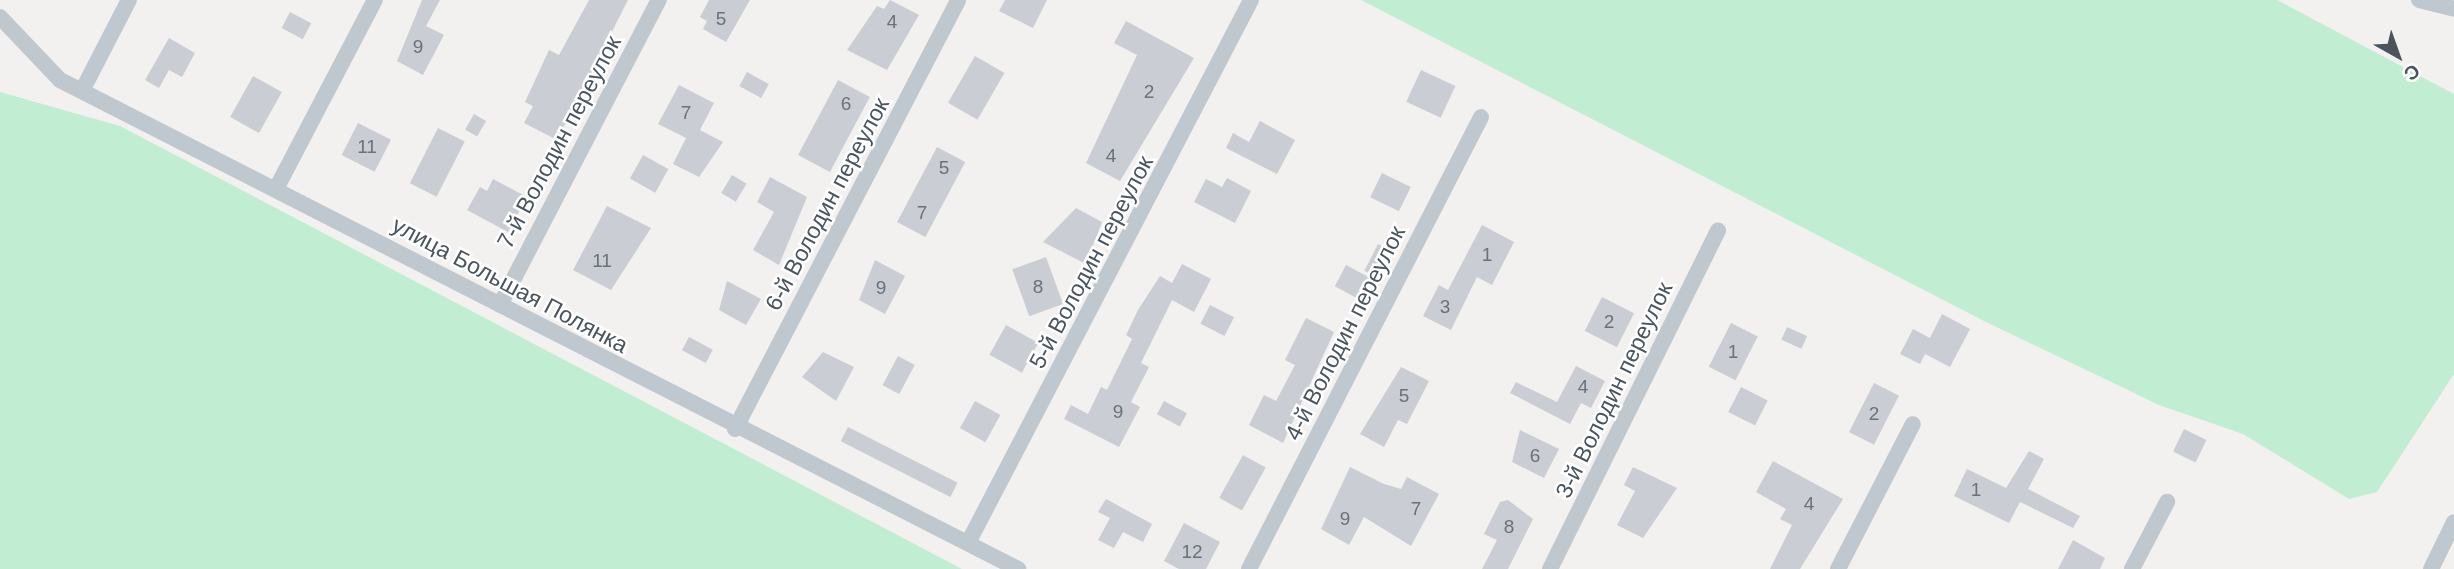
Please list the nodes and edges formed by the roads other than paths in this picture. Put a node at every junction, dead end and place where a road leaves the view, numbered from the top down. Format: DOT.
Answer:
graph roads {
  1 [pos="129,0"];
  2 [pos="375,0"];
  3 [pos="659,0"];
  4 [pos="958,0"];
  5 [pos="1251,0"];
  6 [pos="2419,0"];
  7 [pos="2454,9"];
  8 [pos="0,17"];
  9 [pos="83,89"];
  10 [pos="1481,117"];
  11 [pos="276,189"];
  12 [pos="1718,230"];
  13 [pos="500,305"];
  14 [pos="1913,424"];
  15 [pos="735,429"];
  16 [pos="2166,502"];
  17 [pos="2454,522"];
  18 [pos="968,543"];
  19 [pos="1018,569"];
  20 [pos="1249,569"];
  21 [pos="1550,569"];
  22 [pos="1838,569"];
  23 [pos="2132,569"];
  24 [pos="2431,569"];
  1 -- 9 [label="street"];
  2 -- 11 [label="street"];
  3 -- 13 [label="street, 7-й Володин переулок"];
  4 -- 15 [label="street, 6-й Володин переулок"];
  5 -- 18 [label="street, 5-й Володин переулок"];
  6 -- 7 [label="street"];
  8 -- 9 [label="street, улица Большая Полянка"];
  9 -- 11 [label="street, улица Большая Полянка"];
  10 -- 20 [label="street, 4-й Володин переулок"];
  11 -- 13 [label="street, улица Большая Полянка"];
  12 -- 21 [label="street, 3-й Володин переулок"];
  13 -- 15 [label="street, улица Большая Полянка"];
  14 -- 22 [label="street"];
  15 -- 18 [label="street, улица Большая Полянка"];
  16 -- 23 [label="street"];
  17 -- 24 [label="street"];
  18 -- 19 [label="street, улица Большая Полянка"];
}
